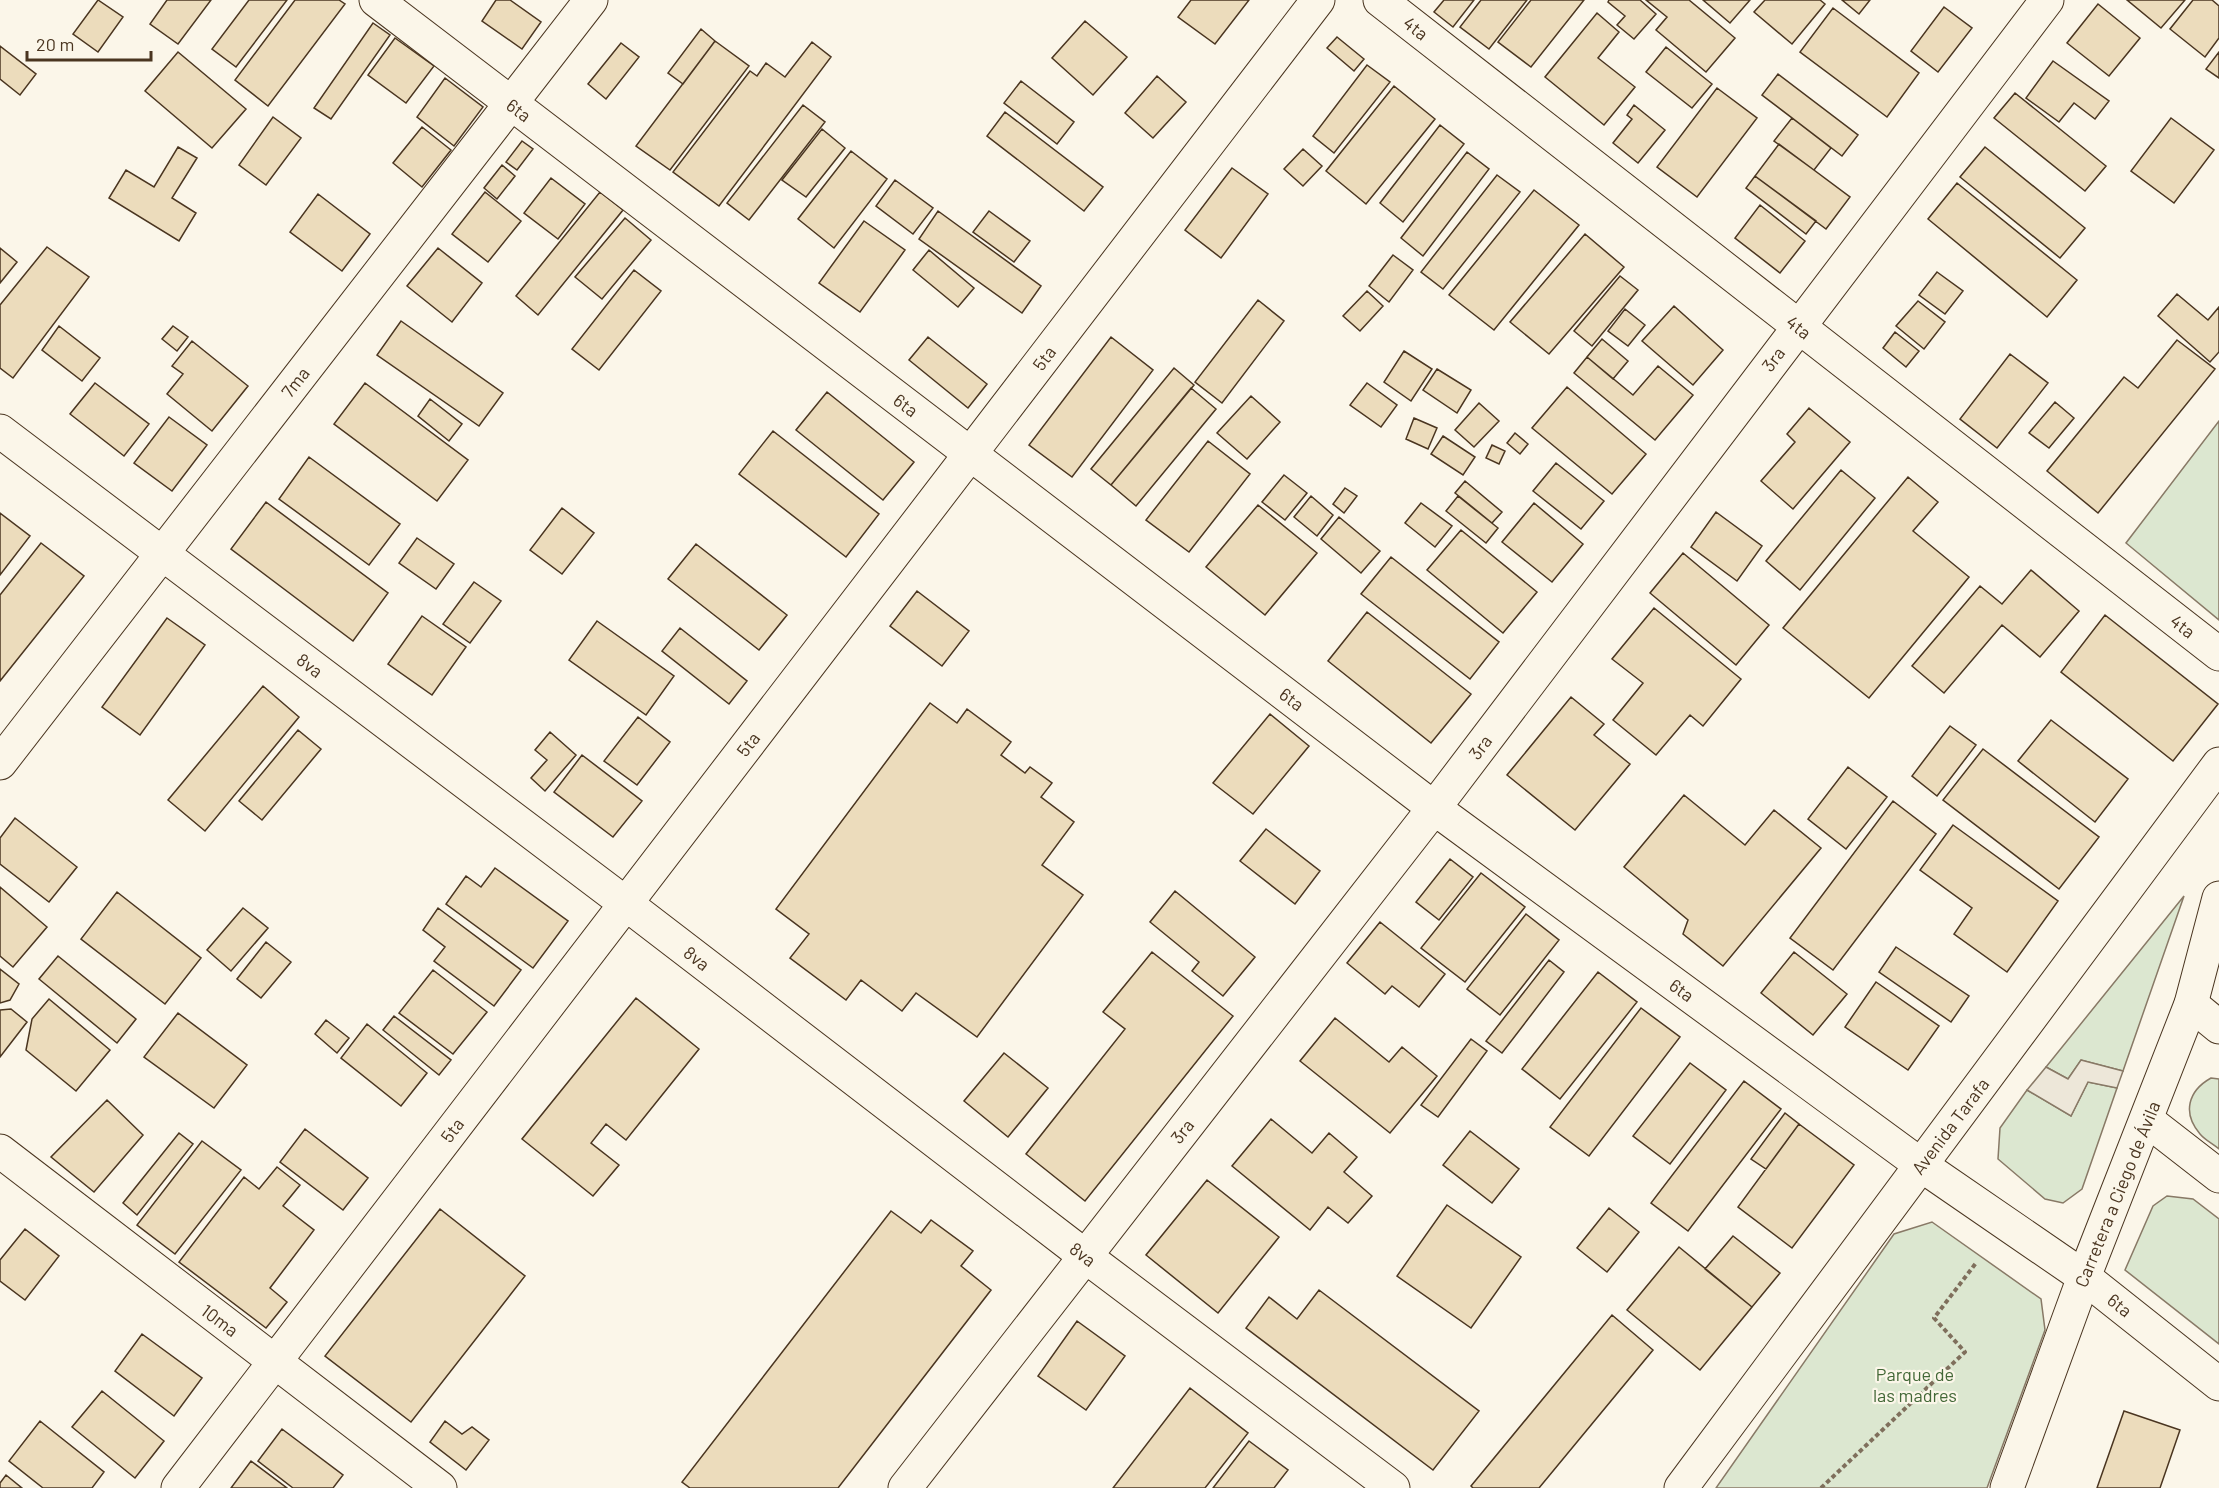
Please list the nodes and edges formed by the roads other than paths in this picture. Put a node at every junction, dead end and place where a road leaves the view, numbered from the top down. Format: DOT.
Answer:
graph roads {
  1 [pos="376,0"];
  2 [pos="591,0"];
  3 [pos="1318,0"];
  4 [pos="1380,0"];
  5 [pos="2047,0"];
  6 [pos="511,103"];
  7 [pos="1798,326"];
  8 [pos="0,431"];
  9 [pos="970,454"];
  10 [pos="162,554"];
  11 [pos="2219,654"];
  12 [pos="0,764"];
  13 [pos="2219,764"];
  14 [pos="1434,808"];
  15 [pos="2219,898"];
  16 [pos="625,903"];
  17 [pos="2191,1004"];
  18 [pos="2219,1027"];
  19 [pos="2147,1120"];
  20 [pos="0,1151"];
  21 [pos="1922,1165"];
  22 [pos="2219,1176"];
  23 [pos="1084,1256"];
  24 [pos="2084,1277"];
  25 [pos="274,1362"];
  26 [pos="2219,1384"];
  27 [pos="178,1488"];
  28 [pos="440,1488"];
  29 [pos="905,1488"];
  30 [pos="1394,1488"];
  31 [pos="1681,1488"];
  32 [pos="2007,1488"];
  1 -- 6 [label="street, 6ta"];
  2 -- 6 [label="street, 7ma"];
  3 -- 9 [label="street, 5ta"];
  4 -- 7 [label="street, 4ta"];
  5 -- 7 [label="street, 3ra"];
  6 -- 9 [label="street, 6ta"];
  6 -- 10 [label="street, 7ma"];
  7 -- 11 [label="street, 4ta"];
  7 -- 14 [label="street, 3ra"];
  8 -- 10 [label="street, 8va"];
  9 -- 14 [label="street, 6ta"];
  9 -- 16 [label="street, 5ta"];
  10 -- 12 [label="street, 7ma"];
  10 -- 16 [label="street, 8va"];
  13 -- 21 [label="street, Avenida Tarafa"];
  14 -- 21 [label="street, 6ta"];
  14 -- 23 [label="street, 3ra"];
  15 -- 17 [label="street, Carretera a Ciego de Ávila"];
  16 -- 23 [label="street, 8va"];
  16 -- 25 [label="street, 5ta"];
  17 -- 18 [label="street"];
  17 -- 19 [label="street, Carretera a Ciego de Ávila"];
  19 -- 22 [label="street"];
  19 -- 24 [label="street, Carretera a Ciego de Ávila"];
  20 -- 25 [label="street, 10ma"];
  21 -- 24 [label="street, 6ta"];
  21 -- 31 [label="street, Avenida Tarafa"];
  23 -- 29 [label="street, 3ra"];
  23 -- 30 [label="street, 8va"];
  24 -- 26 [label="street, 6ta"];
  24 -- 32 [label="street, Carretera a Ciego de Ávila"];
  25 -- 27 [label="street, 5ta"];
  25 -- 28 [label="street, 10ma"];
}
